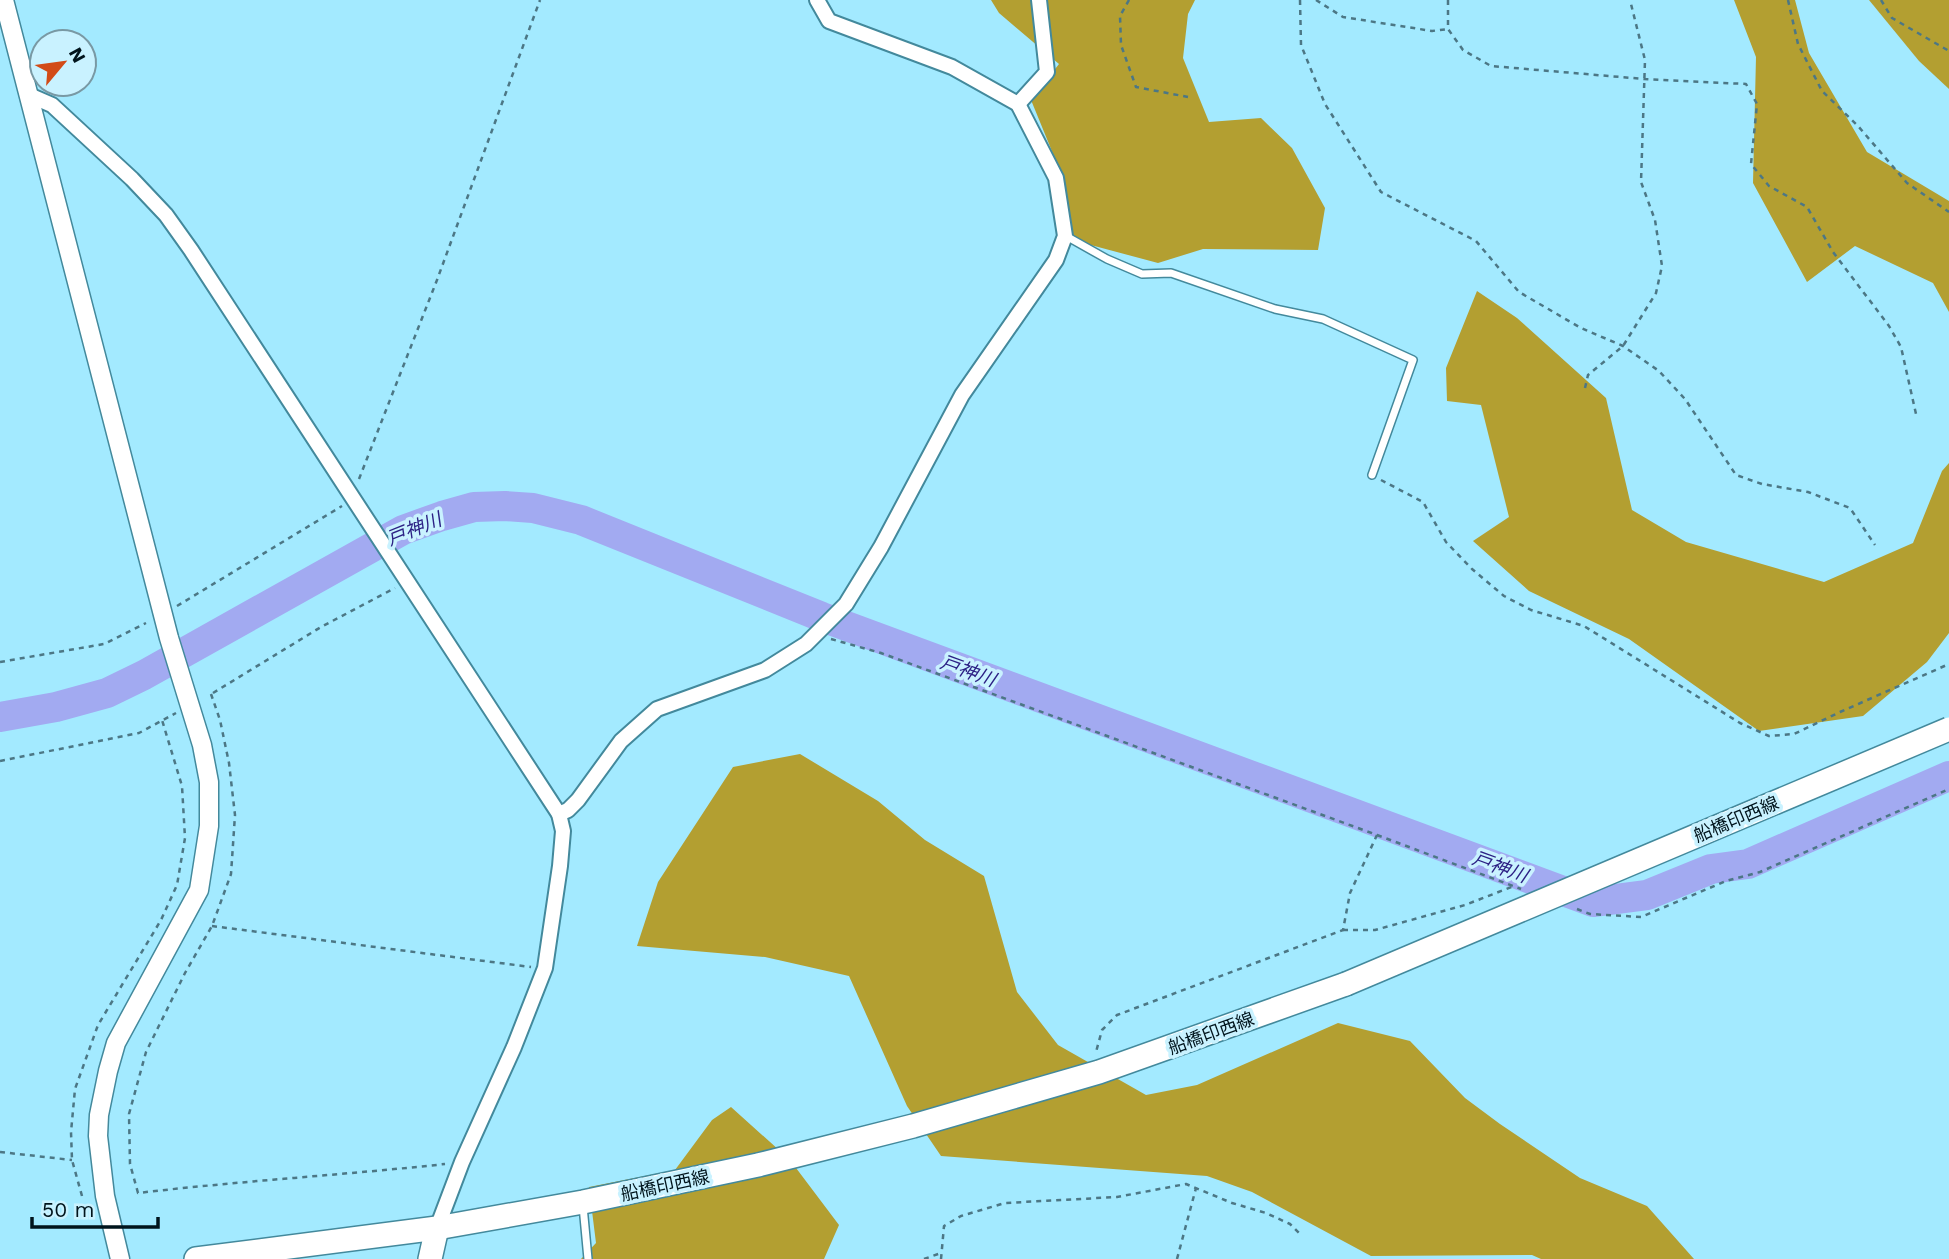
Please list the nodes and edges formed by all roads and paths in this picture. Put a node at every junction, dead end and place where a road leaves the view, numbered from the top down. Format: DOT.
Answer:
graph roads {
  1 [pos="4,0"];
  2 [pos="540,0"];
  3 [pos="817,0"];
  4 [pos="1039,0"];
  5 [pos="1129,0"];
  6 [pos="1300,0"];
  7 [pos="1316,0"];
  8 [pos="1448,0"];
  9 [pos="1630,0"];
  10 [pos="1787,0"];
  11 [pos="1881,0"];
  12 [pos="1448,29"];
  13 [pos="1949,51"];
  14 [pos="1644,79"];
  15 [pos="28,91"];
  16 [pos="1188,97"];
  17 [pos="30,98"];
  18 [pos="36,98"];
  19 [pos="1018,104"];
  20 [pos="1949,212"];
  21 [pos="1065,236"];
  22 [pos="1623,346"];
  23 [pos="1585,388"];
  24 [pos="1916,414"];
  25 [pos="1372,475"];
  26 [pos="351,496"];
  27 [pos="1875,545"];
  28 [pos="407,581"];
  29 [pos="170,611"];
  30 [pos="148,622"];
  31 [pos="820,632"];
  32 [pos="0,662"];
  33 [pos="1949,664"];
  34 [pos="187,707"];
  35 [pos="162,720"];
  36 [pos="1949,729"];
  37 [pos="0,761"];
  38 [pos="559,814"];
  39 [pos="1514,886"];
  40 [pos="212,926"];
  41 [pos="1343,930"];
  42 [pos="545,968"];
  43 [pos="1099,1072"];
  44 [pos="0,1152"];
  45 [pos="72,1160"];
  46 [pos="462,1162"];
  47 [pos="1196,1188"];
  48 [pos="82,1196"];
  49 [pos="583,1202"];
  50 [pos="437,1228"];
  51 [pos="1301,1235"];
  52 [pos="941,1254"];
  53 [pos="120,1259"];
  54 [pos="197,1259"];
  55 [pos="430,1259"];
  56 [pos="588,1259"];
  57 [pos="924,1259"];
  58 [pos="942,1259"];
  59 [pos="1177,1259"];
  1 -- 15 [label="street"];
  2 -- 26 [label="path"];
  3 -- 19 [label="street"];
  4 -- 19 [label="street"];
  5 -- 16 [label="path"];
  6 -- 22 [label="path"];
  7 -- 12 [label="path"];
  8 -- 12 [label="path"];
  9 -- 14 [label="path"];
  10 -- 20 [label="path"];
  11 -- 13 [label="path"];
  12 -- 14 [label="path"];
  14 -- 22 [label="path"];
  14 -- 24 [label="path"];
  17 -- 53 [label="street"];
  18 -- 26 [label="street"];
  19 -- 21 [label="street"];
  21 -- 25 [label="lane"];
  21 -- 31 [label="street"];
  22 -- 23 [label="path"];
  22 -- 27 [label="path"];
  25 -- 33 [label="path"];
  26 -- 28 [label="street"];
  26 -- 29 [label="path"];
  28 -- 38 [label="street"];
  28 -- 40 [label="path"];
  30 -- 32 [label="path"];
  31 -- 38 [label="street"];
  31 -- 41 [label="path"];
  34 -- 35 [label="path"];
  35 -- 37 [label="path"];
  35 -- 45 [label="path"];
  36 -- 43 [label="main road, 船橋印西線, bridge"];
  38 -- 42 [label="street"];
  39 -- 41 [label="path"];
  40 -- 42 [label="path"];
  40 -- 46 [label="path"];
  41 -- 43 [label="path"];
  42 -- 46 [label="street"];
  43 -- 49 [label="main road, 船橋印西線"];
  44 -- 45 [label="path"];
  45 -- 48 [label="path"];
  46 -- 50 [label="street"];
  47 -- 51 [label="path"];
  47 -- 52 [label="path"];
  47 -- 59 [label="path"];
  49 -- 50 [label="main road, 船橋印西線"];
  49 -- 56 [label="lane"];
  50 -- 54 [label="main road, 船橋印西線"];
  50 -- 55 [label="main road"];
  52 -- 57 [label="path"];
  52 -- 58 [label="path"];
}
